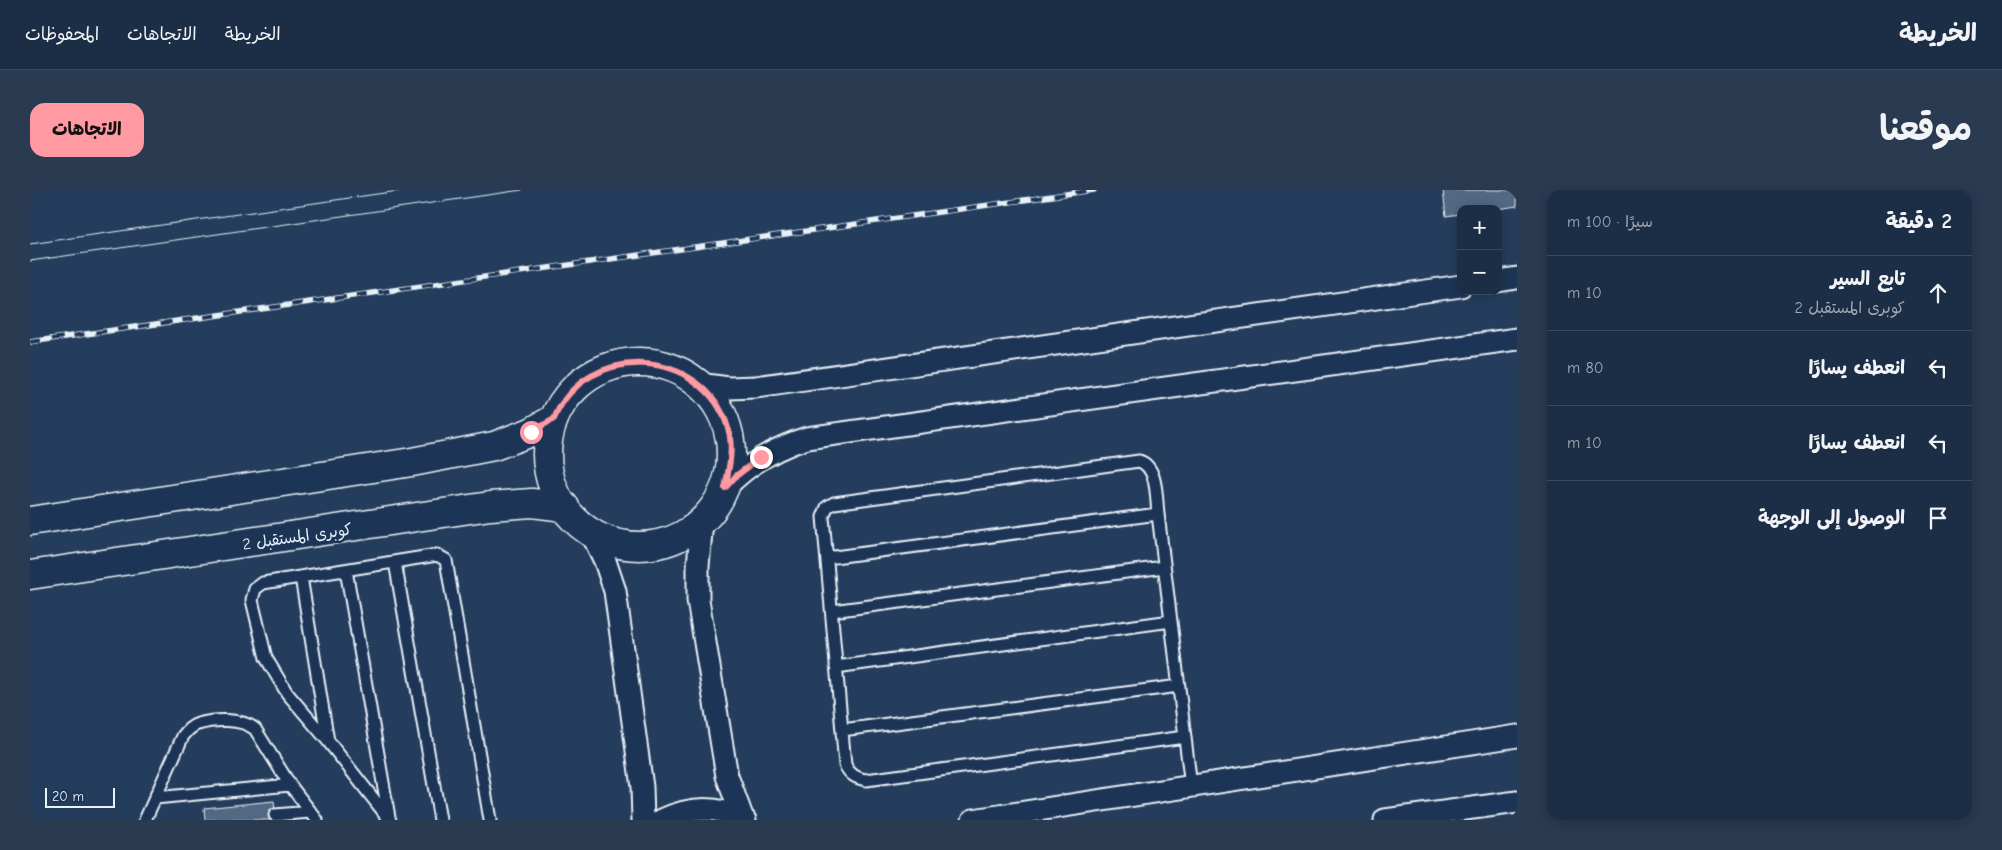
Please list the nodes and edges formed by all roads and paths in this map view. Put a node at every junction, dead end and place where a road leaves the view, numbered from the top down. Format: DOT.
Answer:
graph roads {
  1 [pos="1517,278"];
  2 [pos="1502,280"];
  3 [pos="1457,287"];
  4 [pos="1517,339"];
  5 [pos="698,384"];
  6 [pos="554,419"];
  7 [pos="725,488"];
  8 [pos="564,507"];
  9 [pos="1158,514"];
  10 [pos="30,521"];
  11 [pos="702,521"];
  12 [pos="591,532"];
  13 [pos="827,558"];
  14 [pos="395,562"];
  15 [pos="1164,567"];
  16 [pos="346,570"];
  17 [pos="30,575"];
  18 [pos="301,577"];
  19 [pos="832,611"];
  20 [pos="1171,621"];
  21 [pos="836,667"];
  22 [pos="1179,686"];
  23 [pos="842,730"];
  24 [pos="1517,736"];
  25 [pos="1185,737"];
  26 [pos="328,741"];
  27 [pos="290,785"];
  28 [pos="1191,786"];
  29 [pos="155,798"];
  30 [pos="1517,802"];
  31 [pos="275,815"];
  32 [pos="313,816"];
  33 [pos="744,819"];
  34 [pos="145,820"];
  35 [pos="390,820"];
  36 [pos="440,820"];
  37 [pos="490,820"];
  38 [pos="642,820"];
  39 [pos="662,820"];
  40 [pos="973,820"];
  41 [pos="1384,820"];
  1 -- 2 [label="street"];
  3 -- 5 [label="street"];
  4 -- 7 [label="street"];
  5 -- 6 [label="street"];
  5 -- 7 [label="street"];
  6 -- 8 [label="street"];
  6 -- 10 [label="street"];
  7 -- 11 [label="street"];
  8 -- 12 [label="street"];
  8 -- 17 [label="street, كوبرى المستقبل 2"];
  9 -- 13 [label="lane"];
  9 -- 13 [label="lane"];
  9 -- 15 [label="lane"];
  11 -- 12 [label="street"];
  11 -- 33 [label="street"];
  12 -- 38 [label="street"];
  13 -- 19 [label="lane"];
  14 -- 16 [label="lane"];
  14 -- 36 [label="lane"];
  14 -- 37 [label="lane"];
  15 -- 19 [label="lane"];
  15 -- 20 [label="lane"];
  16 -- 18 [label="lane"];
  16 -- 35 [label="lane"];
  18 -- 26 [label="lane"];
  18 -- 26 [label="lane"];
  19 -- 21 [label="lane"];
  20 -- 21 [label="lane"];
  20 -- 22 [label="lane"];
  21 -- 23 [label="lane"];
  22 -- 23 [label="lane"];
  22 -- 25 [label="lane"];
  23 -- 25 [label="lane"];
  24 -- 28 [label="street"];
  25 -- 28 [label="lane"];
  26 -- 35 [label="lane"];
  27 -- 29 [label="lane"];
  27 -- 29 [label="lane"];
  27 -- 32 [label="lane"];
  28 -- 40 [label="street"];
  29 -- 34 [label="lane"];
  30 -- 41 [label="street"];
  31 -- 32 [label="lane"];
  33 -- 39 [label="street"];
}
